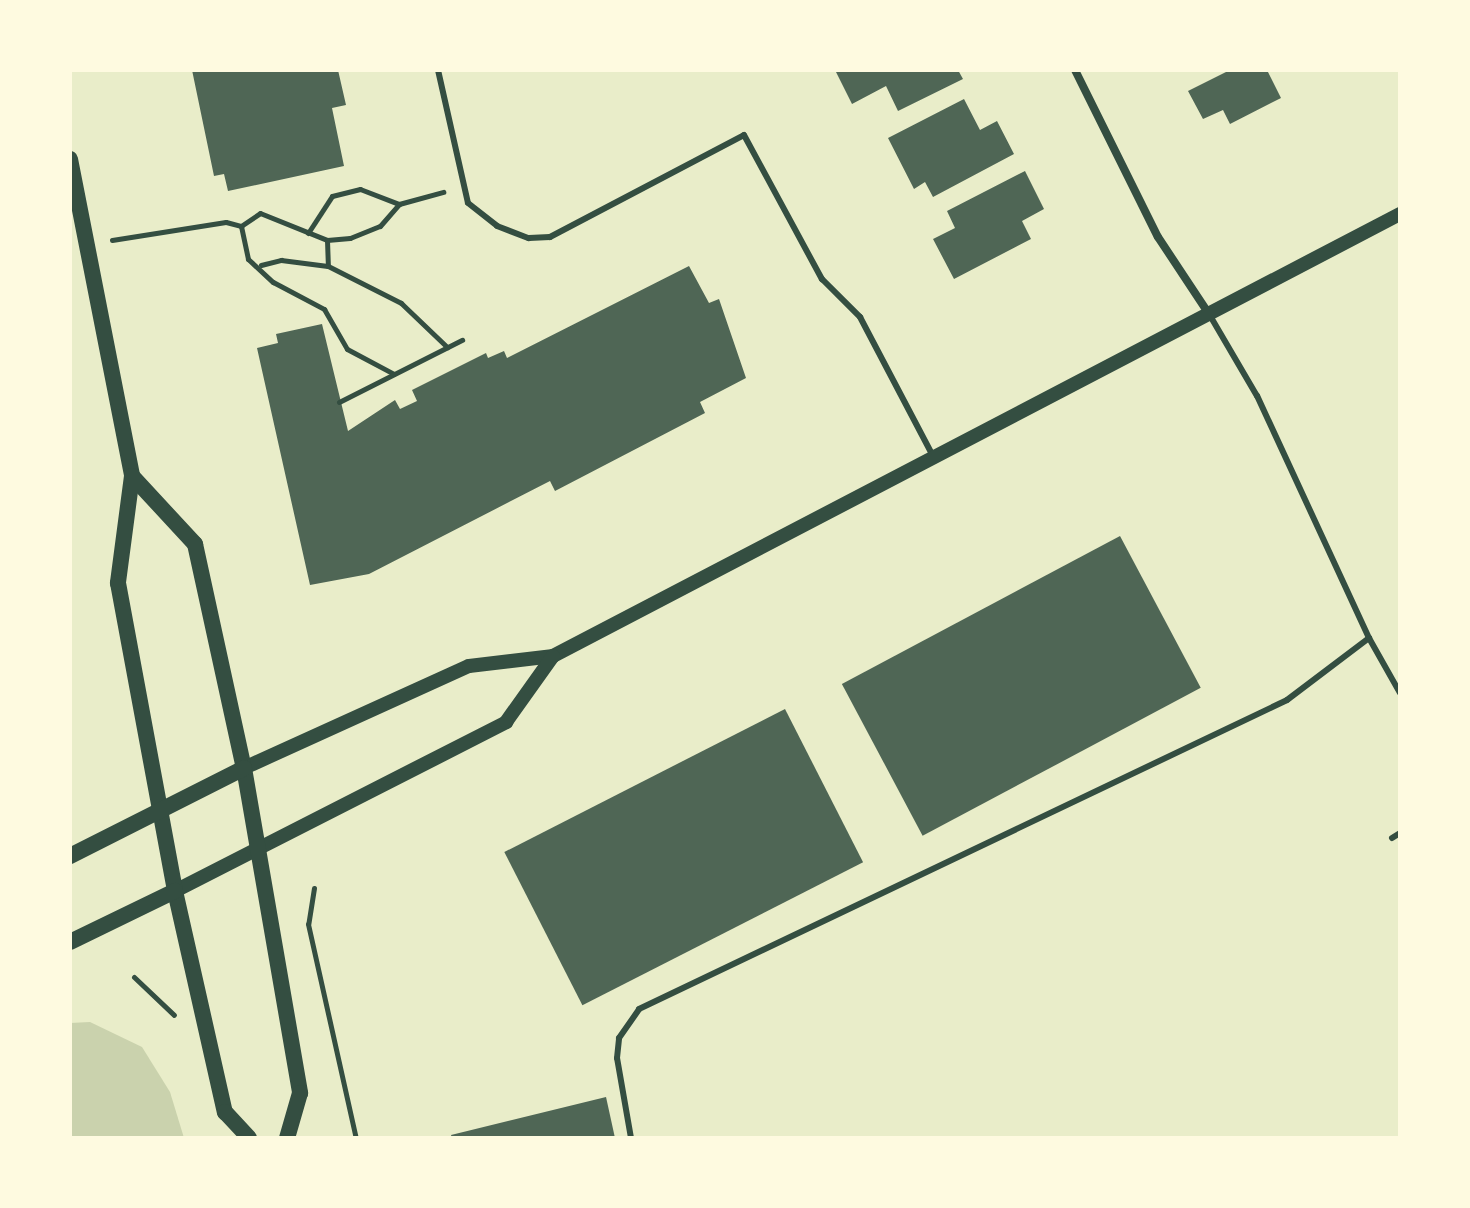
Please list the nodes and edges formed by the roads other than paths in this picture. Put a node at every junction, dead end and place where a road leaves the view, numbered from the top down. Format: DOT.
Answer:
graph roads {
  1 [pos="438,70"];
  2 [pos="1075,70"];
  3 [pos="70,159"];
  4 [pos="1400,214"];
  5 [pos="1207,311"];
  6 [pos="932,454"];
  7 [pos="132,476"];
  8 [pos="1369,638"];
  9 [pos="553,656"];
  10 [pos="1400,693"];
  11 [pos="244,768"];
  12 [pos="163,811"];
  13 [pos="1400,833"];
  14 [pos="1392,838"];
  15 [pos="259,851"];
  16 [pos="70,856"];
  17 [pos="175,891"];
  18 [pos="70,942"];
  19 [pos="249,1138"];
  20 [pos="287,1138"];
  21 [pos="631,1138"];
  1 -- 6 [label="lane"];
  2 -- 5 [label="street"];
  3 -- 7 [label="main road"];
  4 -- 5 [label="street"];
  5 -- 6 [label="street"];
  5 -- 8 [label="lane"];
  6 -- 9 [label="street"];
  7 -- 11 [label="main road"];
  7 -- 12 [label="main road"];
  8 -- 10 [label="lane"];
  8 -- 21 [label="lane"];
  9 -- 11 [label="street"];
  9 -- 15 [label="street"];
  11 -- 12 [label="main road"];
  11 -- 15 [label="main road"];
  12 -- 16 [label="main road"];
  12 -- 17 [label="main road"];
  13 -- 14 [label="lane"];
  15 -- 17 [label="street"];
  15 -- 20 [label="main road"];
  17 -- 18 [label="main road"];
  17 -- 19 [label="main road"];
}
